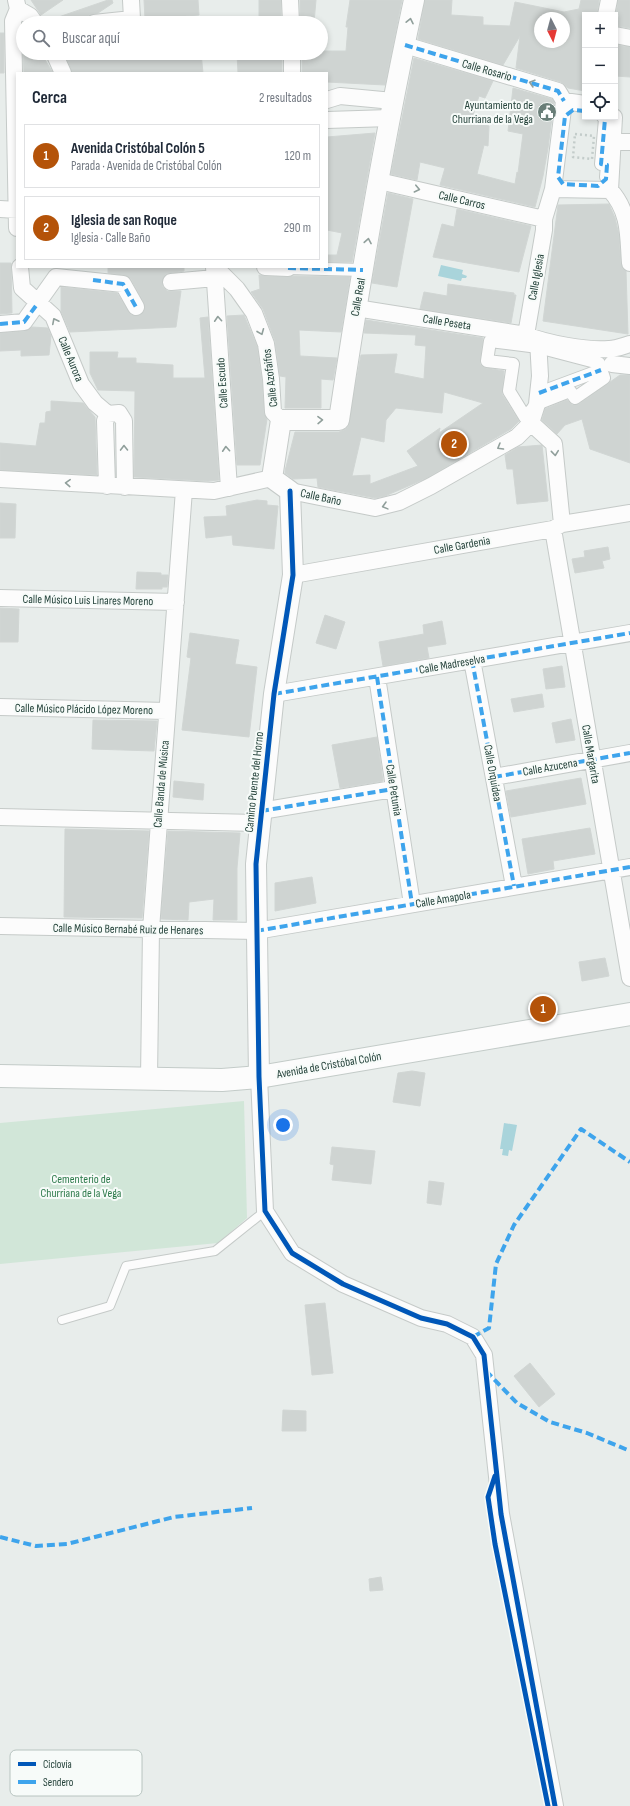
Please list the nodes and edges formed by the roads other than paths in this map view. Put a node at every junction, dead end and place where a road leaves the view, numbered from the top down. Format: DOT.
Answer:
graph roads {
  1 [pos="131,0"];
  2 [pos="290,0"];
  3 [pos="414,0"];
  4 [pos="609,0"];
  5 [pos="607,12"];
  6 [pos="12,13"];
  7 [pos="30,16"];
  8 [pos="133,16"];
  9 [pos="291,16"];
  10 [pos="618,36"];
  11 [pos="630,38"];
  12 [pos="405,46"];
  13 [pos="57,60"];
  14 [pos="292,60"];
  15 [pos="63,72"];
  16 [pos="292,72"];
  17 [pos="328,100"];
  18 [pos="564,101"];
  19 [pos="582,104"];
  20 [pos="16,107"];
  21 [pos="391,109"];
  22 [pos="582,111"];
  23 [pos="328,120"];
  24 [pos="605,120"];
  25 [pos="614,120"];
  26 [pos="613,142"];
  27 [pos="630,142"];
  28 [pos="16,143"];
  29 [pos="379,181"];
  30 [pos="553,189"];
  31 [pos="610,190"];
  32 [pos="11,210"];
  33 [pos="544,219"];
  34 [pos="16,225"];
  35 [pos="630,263"];
  36 [pos="20,268"];
  37 [pos="288,268"];
  38 [pos="363,270"];
  39 [pos="215,271"];
  40 [pos="172,282"];
  41 [pos="38,303"];
  42 [pos="136,307"];
  43 [pos="356,308"];
  44 [pos="0,324"];
  45 [pos="534,341"];
  46 [pos="630,344"];
  47 [pos="608,361"];
  48 [pos="630,366"];
  49 [pos="538,398"];
  50 [pos="108,414"];
  51 [pos="281,420"];
  52 [pos="531,424"];
  53 [pos="272,478"];
  54 [pos="0,479"];
  55 [pos="107,486"];
  56 [pos="125,487"];
  57 [pos="229,488"];
  58 [pos="184,490"];
  59 [pos="290,491"];
  60 [pos="630,513"];
  61 [pos="558,527"];
  62 [pos="293,575"];
  63 [pos="0,598"];
  64 [pos="176,602"];
  65 [pos="630,633"];
  66 [pos="572,643"];
  67 [pos="472,660"];
  68 [pos="377,676"];
  69 [pos="274,694"];
  70 [pos="0,707"];
  71 [pos="167,711"];
  72 [pos="630,753"];
  73 [pos="592,759"];
  74 [pos="494,777"];
  75 [pos="394,789"];
  76 [pos="260,817"];
  77 [pos="0,818"];
  78 [pos="158,821"];
  79 [pos="630,867"];
  80 [pos="611,870"];
  81 [pos="514,886"];
  82 [pos="412,904"];
  83 [pos="0,926"];
  84 [pos="151,929"];
  85 [pos="256,931"];
  86 [pos="630,978"];
  87 [pos="630,1014"];
  88 [pos="0,1076"];
  89 [pos="259,1077"];
  90 [pos="149,1079"];
  91 [pos="266,1212"];
  92 [pos="62,1320"];
  93 [pos="555,1806"];
  1 -- 8 [label="street"];
  2 -- 9 [label="street"];
  12 -- 3 [label="street, Calle Real, one-way"];
  4 -- 5 [label="street"];
  6 -- 7 [label="street"];
  6 -- 20 [label="street"];
  10 -- 11 [label="street"];
  18 -- 12 [label="street, Calle Rosario, one-way"];
  12 -- 21 [label="street, Calle Real"];
  13 -- 15 [label="street"];
  14 -- 16 [label="street"];
  17 -- 21 [label="street"];
  18 -- 19 [label="street"];
  18 -- 30 [label="street, Calle Iglesia"];
  21 -- 23 [label="street"];
  21 -- 29 [label="street, Calle Real"];
  22 -- 24 [label="street"];
  25 -- 26 [label="street"];
  26 -- 27 [label="street"];
  26 -- 31 [label="street"];
  28 -- 32 [label="street"];
  29 -- 33 [label="street, Calle Carros, one-way"];
  38 -- 29 [label="street, Calle Real, one-way"];
  30 -- 31 [label="street"];
  30 -- 33 [label="street, Calle Iglesia"];
  31 -- 35 [label="street"];
  32 -- 34 [label="street"];
  33 -- 45 [label="street, Calle Iglesia"];
  36 -- 41 [label="street, Calle Aurora"];
  37 -- 38 [label="street"];
  38 -- 43 [label="street, Calle Real"];
  39 -- 40 [label="street"];
  39 -- 51 [label="street, Calle Azofaifos, one-way"];
  57 -- 39 [label="street, Calle Escudo, one-way"];
  41 -- 42 [label="street"];
  41 -- 44 [label="street"];
  50 -- 41 [label="street, Calle Aurora, one-way"];
  43 -- 45 [label="street, Calle Peseta"];
  51 -- 43 [label="street, Calle Real, one-way"];
  45 -- 47 [label="street, Calle Peseta"];
  45 -- 49 [label="street, Calle Iglesia"];
  45 -- 49 [label="street"];
  46 -- 47 [label="street"];
  47 -- 48 [label="street"];
  47 -- 49 [label="street"];
  47 -- 49 [label="street"];
  49 -- 52 [label="street"];
  50 -- 55 [label="street"];
  56 -- 50 [label="street, Calle Aurora, one-way"];
  51 -- 53 [label="street, Calle Azofaifos"];
  52 -- 59 [label="street, Calle Baño, one-way"];
  52 -- 61 [label="street, Calle Margarita, one-way"];
  53 -- 57 [label="street"];
  53 -- 59 [label="street, Calle Baño"];
  55 -- 54 [label="street, one-way"];
  55 -- 56 [label="street"];
  56 -- 58 [label="street"];
  57 -- 58 [label="street"];
  58 -- 64 [label="street, Calle Banda de Música"];
  59 -- 62 [label="street, Camino Puente del Horno"];
  60 -- 61 [label="street, Calle Gardenia"];
  61 -- 62 [label="street, Calle Gardenia"];
  61 -- 66 [label="street, Calle Margarita"];
  62 -- 69 [label="street, Camino Puente del Horno"];
  63 -- 64 [label="street, Calle Músico Luis Linares Moreno"];
  64 -- 71 [label="street, Calle Banda de Música"];
  65 -- 66 [label="street, Calle Madreselva"];
  66 -- 67 [label="street, Calle Madreselva"];
  66 -- 73 [label="street, Calle Margarita"];
  67 -- 68 [label="street, Calle Madreselva"];
  67 -- 74 [label="street, Calle Orquidea"];
  68 -- 69 [label="street, Calle Madreselva"];
  68 -- 75 [label="street, Calle Petunia"];
  69 -- 76 [label="street, Camino Puente del Horno"];
  70 -- 71 [label="street, Calle Músico Plácido López Moreno"];
  71 -- 78 [label="street, Calle Banda de Música"];
  72 -- 73 [label="street, Calle Azucena"];
  73 -- 74 [label="street, Calle Azucena"];
  73 -- 80 [label="street, Calle Margarita"];
  74 -- 81 [label="street, Calle Orquidea"];
  75 -- 76 [label="street"];
  75 -- 82 [label="street, Calle Petunia"];
  76 -- 78 [label="street"];
  76 -- 85 [label="street, Camino Puente del Horno"];
  77 -- 78 [label="street"];
  78 -- 84 [label="street, Calle Banda de Música"];
  79 -- 80 [label="street, Calle Amapola"];
  80 -- 81 [label="street, Calle Amapola"];
  80 -- 86 [label="street, Calle Margarita"];
  81 -- 82 [label="street, Calle Amapola"];
  82 -- 85 [label="street, Calle Amapola"];
  83 -- 84 [label="street, Calle Músico Bernabé Ruiz de Henares"];
  84 -- 85 [label="street, Calle Músico Bernabé Ruiz de Henares"];
  84 -- 90 [label="street, Calle Banda de Música"];
  85 -- 89 [label="street, Camino Puente del Horno"];
  87 -- 89 [label="main road, Avenida de Cristóbal Colón"];
  88 -- 90 [label="main road, Avenida de Cristóbal Colón"];
  89 -- 90 [label="main road, Avenida de Cristóbal Colón"];
  89 -- 91 [label="street"];
  91 -- 92 [label="lane"];
  91 -- 93 [label="street"];
}
